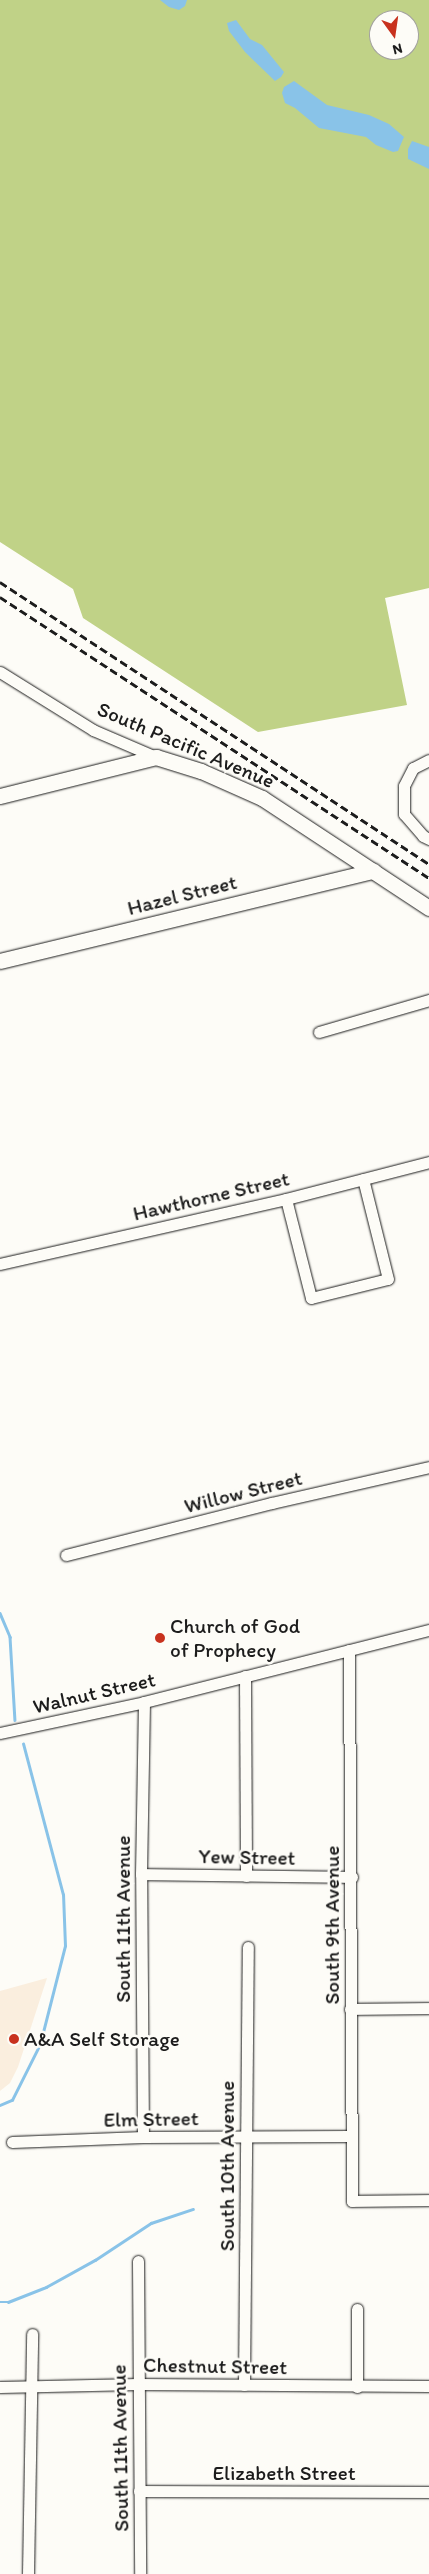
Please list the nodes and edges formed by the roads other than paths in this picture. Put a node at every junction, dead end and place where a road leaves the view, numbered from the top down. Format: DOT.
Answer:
graph roads {
  1 [pos="0,672"];
  2 [pos="156,757"];
  3 [pos="429,760"];
  4 [pos="0,796"];
  5 [pos="429,839"];
  6 [pos="374,871"];
  7 [pos="429,908"];
  8 [pos="0,961"];
  9 [pos="429,1000"];
  10 [pos="319,1032"];
  11 [pos="429,1162"];
  12 [pos="363,1179"];
  13 [pos="286,1199"];
  14 [pos="0,1264"];
  15 [pos="429,1466"];
  16 [pos="66,1555"];
  17 [pos="429,1630"];
  18 [pos="349,1650"];
  19 [pos="245,1676"];
  20 [pos="144,1702"];
  21 [pos="0,1733"];
  22 [pos="141,1874"];
  23 [pos="246,1876"];
  24 [pos="352,1877"];
  25 [pos="248,1947"];
  26 [pos="429,2008"];
  27 [pos="350,2009"];
  28 [pos="350,2136"];
  29 [pos="143,2137"];
  30 [pos="246,2138"];
  31 [pos="12,2142"];
  32 [pos="429,2200"];
  33 [pos="138,2261"];
  34 [pos="357,2309"];
  35 [pos="32,2334"];
  36 [pos="138,2384"];
  37 [pos="244,2385"];
  38 [pos="429,2386"];
  39 [pos="0,2387"];
  40 [pos="32,2387"];
  41 [pos="357,2387"];
  42 [pos="139,2491"];
  43 [pos="429,2492"];
  44 [pos="28,2574"];
  45 [pos="140,2574"];
  1 -- 2 [label="street, South Pacific Avenue"];
  2 -- 4 [label="street"];
  2 -- 6 [label="street, South Pacific Avenue"];
  3 -- 5 [label="street"];
  6 -- 7 [label="street, South Pacific Avenue"];
  6 -- 8 [label="street, Hazel Street"];
  9 -- 10 [label="street"];
  11 -- 12 [label="street, Hawthorne Street"];
  12 -- 13 [label="street, Hawthorne Street"];
  12 -- 13 [label="street"];
  13 -- 14 [label="street, Hawthorne Street"];
  15 -- 16 [label="street, Willow Street"];
  17 -- 18 [label="street, Walnut Street"];
  18 -- 19 [label="street, Walnut Street"];
  18 -- 24 [label="street, South 9th Avenue"];
  19 -- 20 [label="street, Walnut Street"];
  19 -- 23 [label="street"];
  20 -- 21 [label="street, Walnut Street"];
  20 -- 22 [label="street, South 11th Avenue"];
  22 -- 23 [label="street, Yew Street"];
  22 -- 29 [label="street, South 11th Avenue"];
  23 -- 24 [label="street, Yew Street"];
  24 -- 27 [label="street, South 9th Avenue"];
  25 -- 30 [label="street, South 10th Avenue"];
  26 -- 27 [label="street"];
  27 -- 28 [label="street, South 9th Avenue"];
  28 -- 30 [label="street, Elm Street"];
  28 -- 32 [label="street, South 9th Avenue"];
  29 -- 30 [label="street, Elm Street"];
  29 -- 31 [label="street, Elm Street"];
  30 -- 37 [label="street, South 10th Avenue"];
  33 -- 36 [label="street, South 11th Avenue"];
  34 -- 41 [label="street"];
  35 -- 40 [label="street"];
  36 -- 37 [label="street, Chestnut Street"];
  36 -- 40 [label="street, Chestnut Street"];
  36 -- 42 [label="street, South 11th Avenue"];
  37 -- 41 [label="street, Chestnut Street"];
  38 -- 41 [label="street, Chestnut Street"];
  39 -- 40 [label="street, Chestnut Street"];
  40 -- 44 [label="street"];
  42 -- 43 [label="street, Elizabeth Street"];
  42 -- 45 [label="street, South 11th Avenue"];
}
